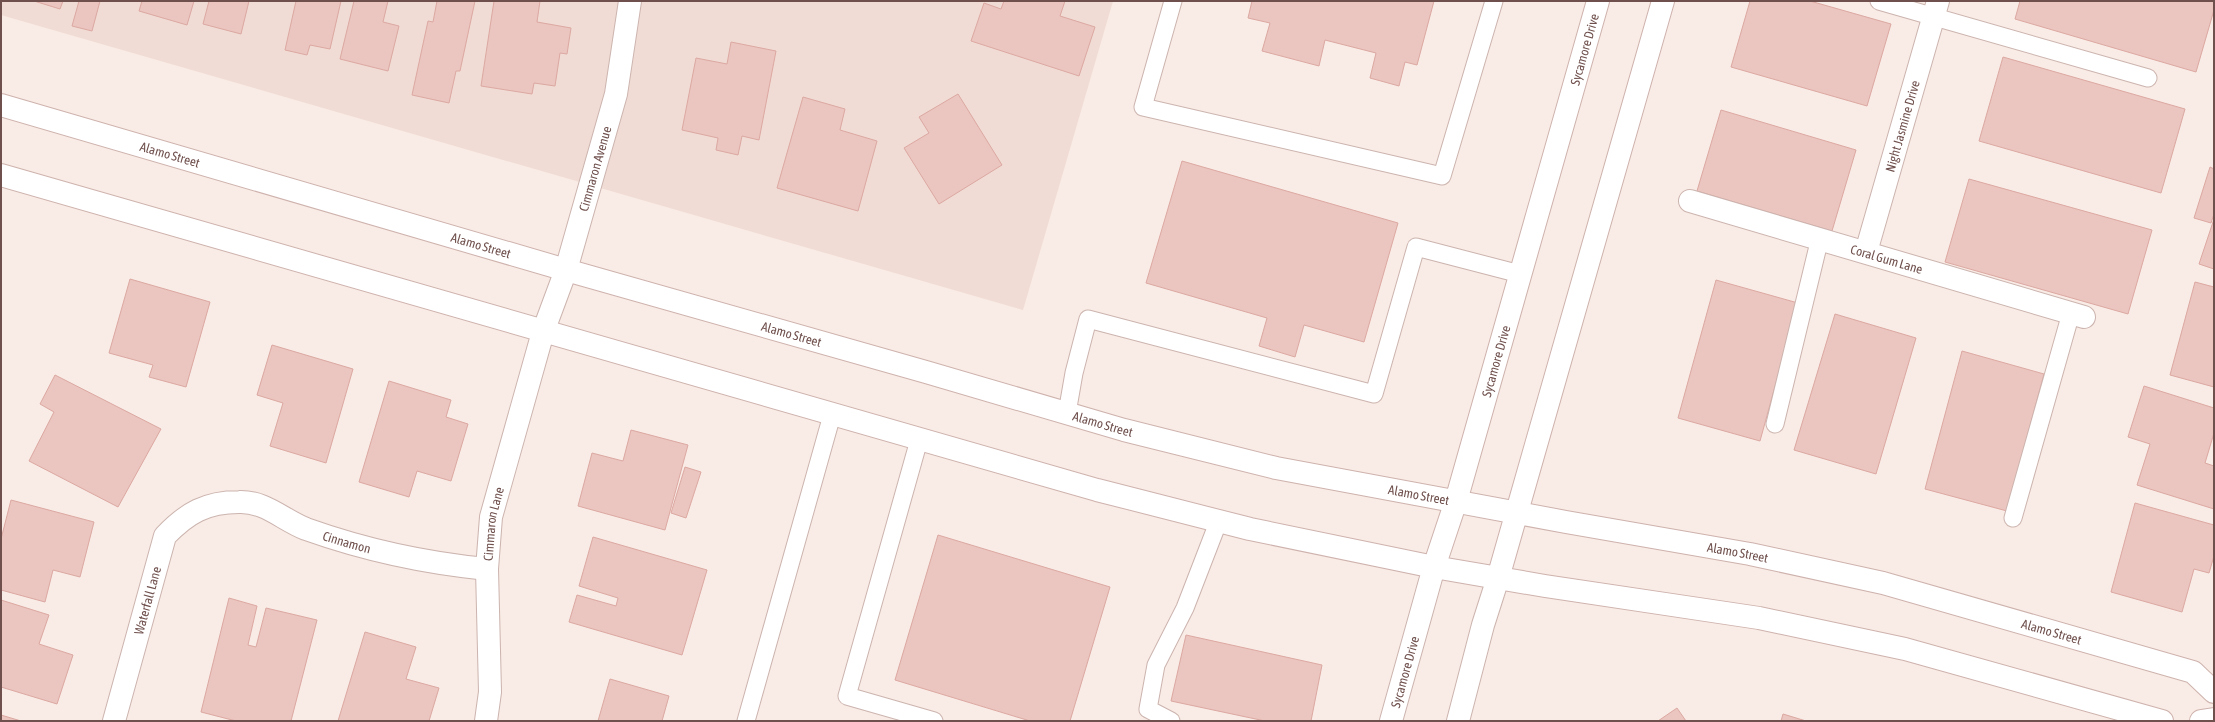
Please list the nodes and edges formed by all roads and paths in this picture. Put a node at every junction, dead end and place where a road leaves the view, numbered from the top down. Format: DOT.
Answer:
graph roads {
  1 [pos="630,1"];
  2 [pos="1173,1"];
  3 [pos="1494,1"];
  4 [pos="1598,1"];
  5 [pos="1663,1"];
  6 [pos="1879,1"];
  7 [pos="1936,9"];
  8 [pos="2148,78"];
  9 [pos="1,105"];
  10 [pos="1,175"];
  11 [pos="1690,201"];
  12 [pos="1820,238"];
  13 [pos="1866,252"];
  14 [pos="566,270"];
  15 [pos="1520,274"];
  16 [pos="2077,315"];
  17 [pos="543,332"];
  18 [pos="1067,413"];
  19 [pos="832,415"];
  20 [pos="1775,424"];
  21 [pos="919,440"];
  22 [pos="1456,500"];
  23 [pos="212,505"];
  24 [pos="1518,512"];
  25 [pos="2013,518"];
  26 [pos="1219,520"];
  27 [pos="1434,567"];
  28 [pos="487,569"];
  29 [pos="1498,578"];
  30 [pos="2214,692"];
  31 [pos="2214,719"];
  32 [pos="114,721"];
  33 [pos="486,721"];
  34 [pos="746,721"];
  35 [pos="934,721"];
  36 [pos="1171,721"];
  37 [pos="1391,721"];
  38 [pos="1458,721"];
  39 [pos="2162,721"];
  40 [pos="2201,721"];
  1 -- 14 [label="main road, Cimmaron Avenue"];
  2 -- 3 [label="lane"];
  4 -- 15 [label="main road, Sycamore Drive"];
  5 -- 24 [label="main road"];
  6 -- 7 [label="lane"];
  7 -- 8 [label="lane"];
  7 -- 13 [label="main road, Night Jasmine Drive"];
  9 -- 14 [label="main road, Alamo Street"];
  10 -- 17 [label="main road"];
  11 -- 12 [label="main road, Coral Gum Lane"];
  12 -- 13 [label="main road, Coral Gum Lane"];
  12 -- 20 [label="lane"];
  13 -- 16 [label="main road, Coral Gum Lane"];
  14 -- 17 [label="main road, Cimmaron Avenue"];
  14 -- 18 [label="main road, Alamo Street"];
  15 -- 18 [label="lane"];
  15 -- 22 [label="main road, Sycamore Drive"];
  16 -- 25 [label="lane"];
  17 -- 19 [label="main road"];
  17 -- 28 [label="main road, Cimmaron Lane"];
  18 -- 22 [label="main road, Alamo Street"];
  19 -- 21 [label="main road"];
  19 -- 34 [label="lane"];
  21 -- 26 [label="main road"];
  21 -- 35 [label="lane"];
  22 -- 24 [label="main road, Alamo Street"];
  22 -- 27 [label="main road, Sycamore Drive"];
  23 -- 28 [label="main road, Cinnamon"];
  23 -- 32 [label="main road, Waterfall Lane"];
  24 -- 29 [label="main road"];
  24 -- 30 [label="main road, Alamo Street"];
  26 -- 27 [label="main road"];
  26 -- 36 [label="lane"];
  27 -- 29 [label="main road"];
  27 -- 37 [label="main road, Sycamore Drive"];
  28 -- 33 [label="main road, Cimmaron Lane"];
  29 -- 38 [label="main road"];
  29 -- 39 [label="main road"];
  31 -- 40 [label="main road"];
}
